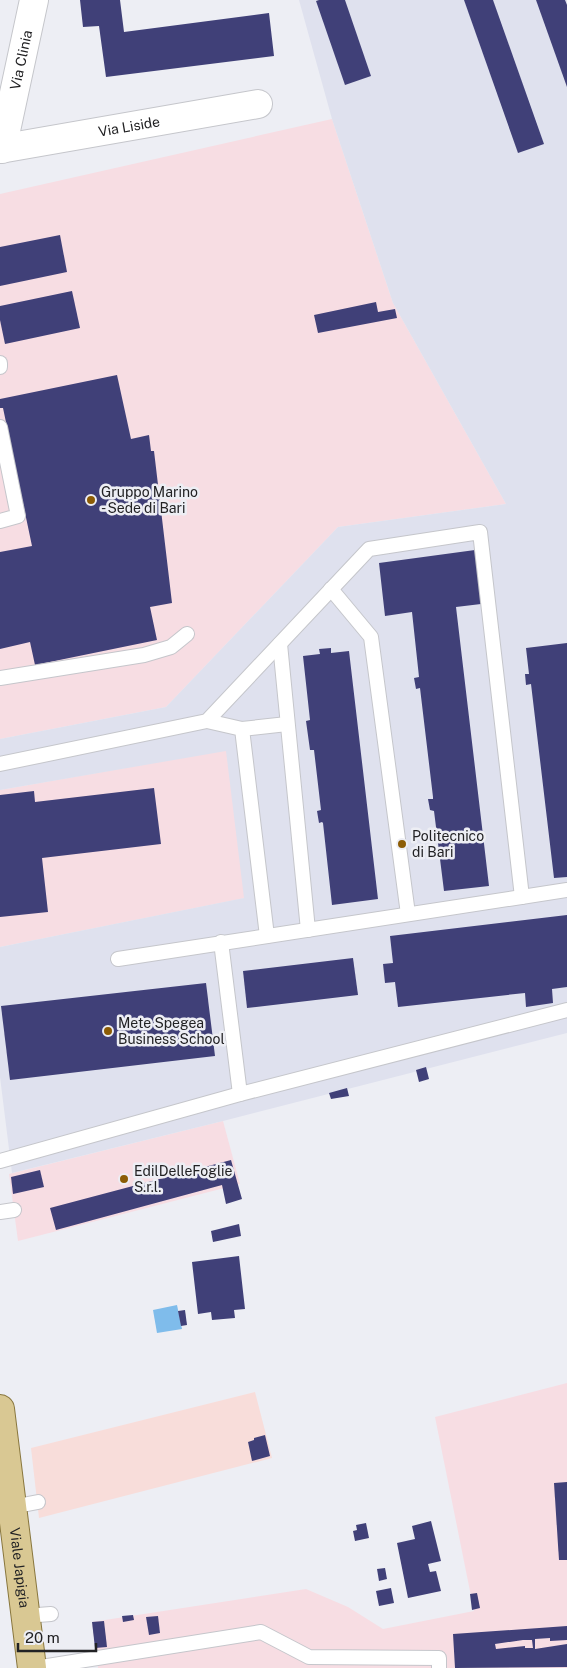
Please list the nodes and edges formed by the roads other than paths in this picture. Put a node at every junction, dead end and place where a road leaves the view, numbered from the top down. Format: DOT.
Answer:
graph roads {
  1 [pos="34,0"];
  2 [pos="258,104"];
  3 [pos="1,149"];
  4 [pos="0,363"];
  5 [pos="0,367"];
  6 [pos="0,427"];
  7 [pos="0,521"];
  8 [pos="331,589"];
  9 [pos="187,634"];
  10 [pos="280,644"];
  11 [pos="0,678"];
  12 [pos="207,721"];
  13 [pos="287,724"];
  14 [pos="242,729"];
  15 [pos="0,764"];
  16 [pos="567,890"];
  17 [pos="522,897"];
  18 [pos="408,914"];
  19 [pos="308,930"];
  20 [pos="267,936"];
  21 [pos="221,942"];
  22 [pos="118,958"];
  23 [pos="567,1010"];
  24 [pos="240,1094"];
  25 [pos="0,1161"];
  26 [pos="0,1409"];
  27 [pos="309,1663"];
  28 [pos="33,1668"];
  29 [pos="439,1668"];
  1 -- 3 [label="street, Via Clinia"];
  2 -- 3 [label="street, Via Liside"];
  4 -- 5 [label="lane"];
  6 -- 7 [label="lane"];
  8 -- 10 [label="lane"];
  8 -- 17 [label="lane"];
  8 -- 18 [label="lane"];
  9 -- 11 [label="lane"];
  10 -- 12 [label="lane"];
  10 -- 13 [label="lane"];
  12 -- 14 [label="lane"];
  12 -- 15 [label="lane"];
  13 -- 14 [label="lane"];
  13 -- 19 [label="lane"];
  14 -- 20 [label="lane"];
  16 -- 17 [label="lane"];
  17 -- 18 [label="lane"];
  18 -- 19 [label="lane"];
  19 -- 20 [label="lane"];
  20 -- 21 [label="lane"];
  21 -- 22 [label="lane"];
  21 -- 24 [label="lane"];
  23 -- 24 [label="lane"];
  24 -- 25 [label="lane"];
  26 -- 28 [label="main road, Viale Japigia"];
  27 -- 28 [label="lane"];
  27 -- 29 [label="lane"];
}
